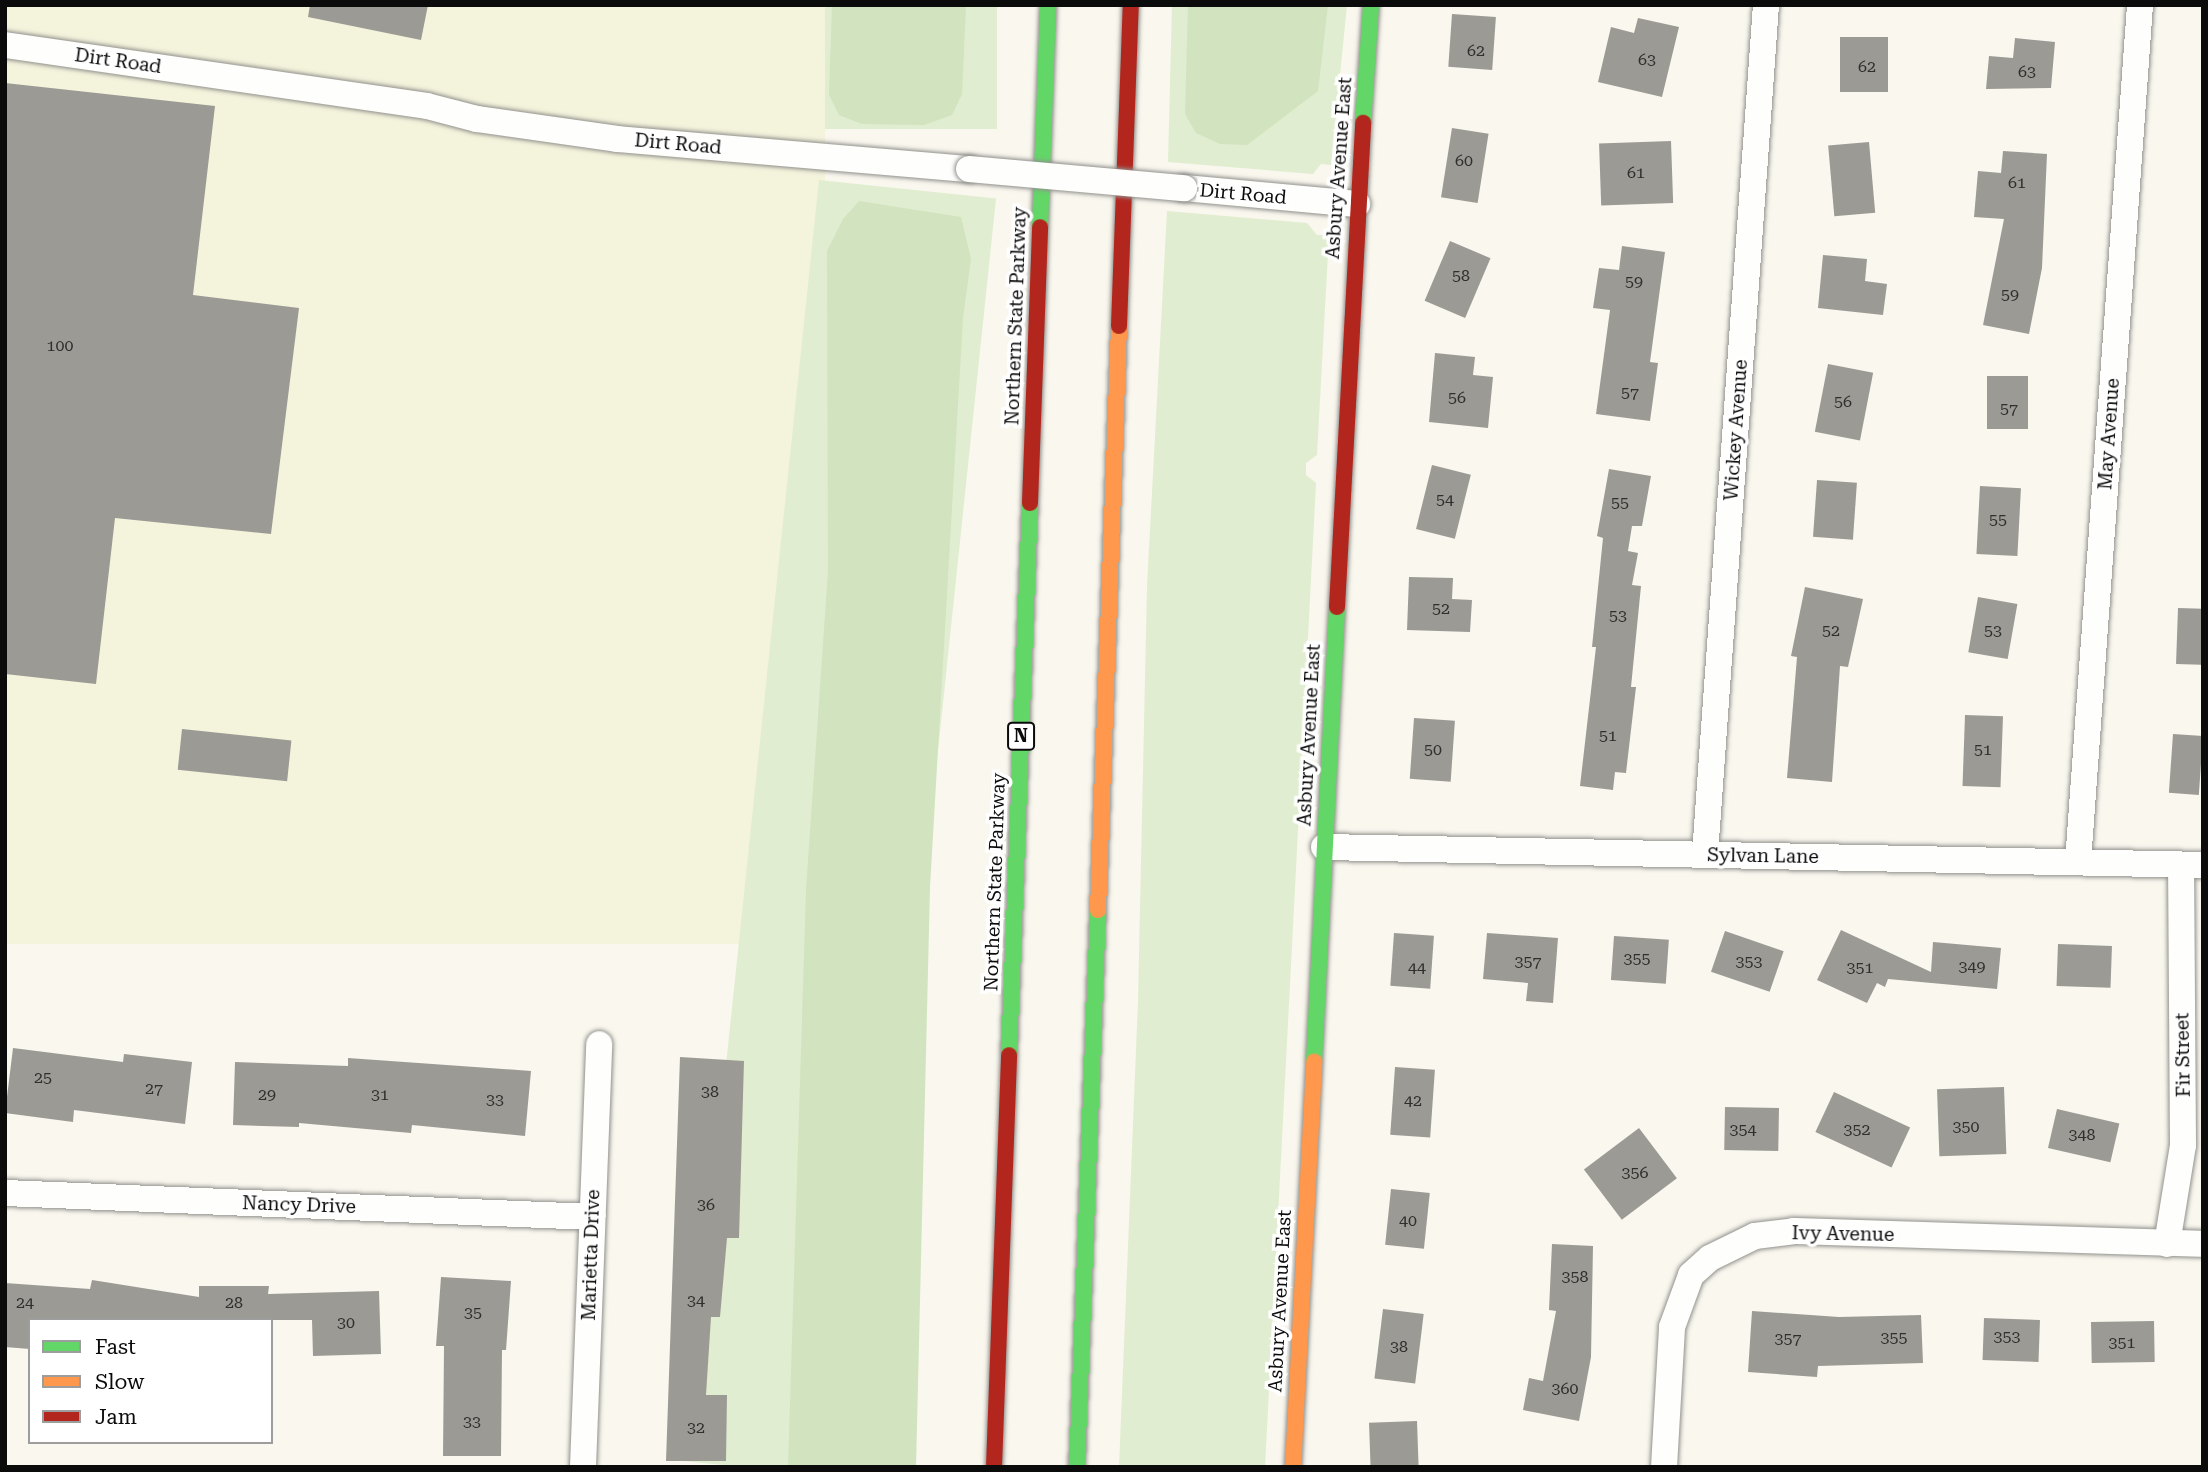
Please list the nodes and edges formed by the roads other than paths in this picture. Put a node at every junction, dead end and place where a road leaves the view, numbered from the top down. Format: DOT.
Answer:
graph roads {
  1 [pos="1048,5"];
  2 [pos="1131,5"];
  3 [pos="1371,5"];
  4 [pos="1766,5"];
  5 [pos="2140,5"];
  6 [pos="5,45"];
  7 [pos="1357,204"];
  8 [pos="1324,847"];
  9 [pos="1705,854"];
  10 [pos="2078,862"];
  11 [pos="2192,865"];
  12 [pos="599,1044"];
  13 [pos="5,1193"];
  14 [pos="593,1217"];
  15 [pos="2167,1244"];
  16 [pos="2203,1244"];
  17 [pos="583,1467"];
  18 [pos="994,1467"];
  19 [pos="1077,1467"];
  20 [pos="1293,1467"];
  21 [pos="1664,1467"];
  1 -- 18 [label="main road, Northern State Parkway / N"];
  2 -- 19 [label="main road"];
  3 -- 7 [label="main road, Asbury Avenue East"];
  4 -- 9 [label="street, Wickey Avenue"];
  5 -- 10 [label="street, May Avenue"];
  6 -- 7 [label="street, Dirt Road, bridge"];
  7 -- 8 [label="main road, Asbury Avenue East"];
  8 -- 9 [label="street, Sylvan Lane"];
  8 -- 20 [label="main road, Asbury Avenue East"];
  9 -- 10 [label="street, Sylvan Lane"];
  10 -- 11 [label="street, Sylvan Lane"];
  11 -- 15 [label="street, Fir Street"];
  12 -- 14 [label="street, Marietta Drive"];
  13 -- 14 [label="street, Nancy Drive"];
  14 -- 17 [label="street, Marietta Drive"];
  15 -- 16 [label="street, Ivy Avenue"];
  15 -- 21 [label="street, Ivy Avenue"];
}
